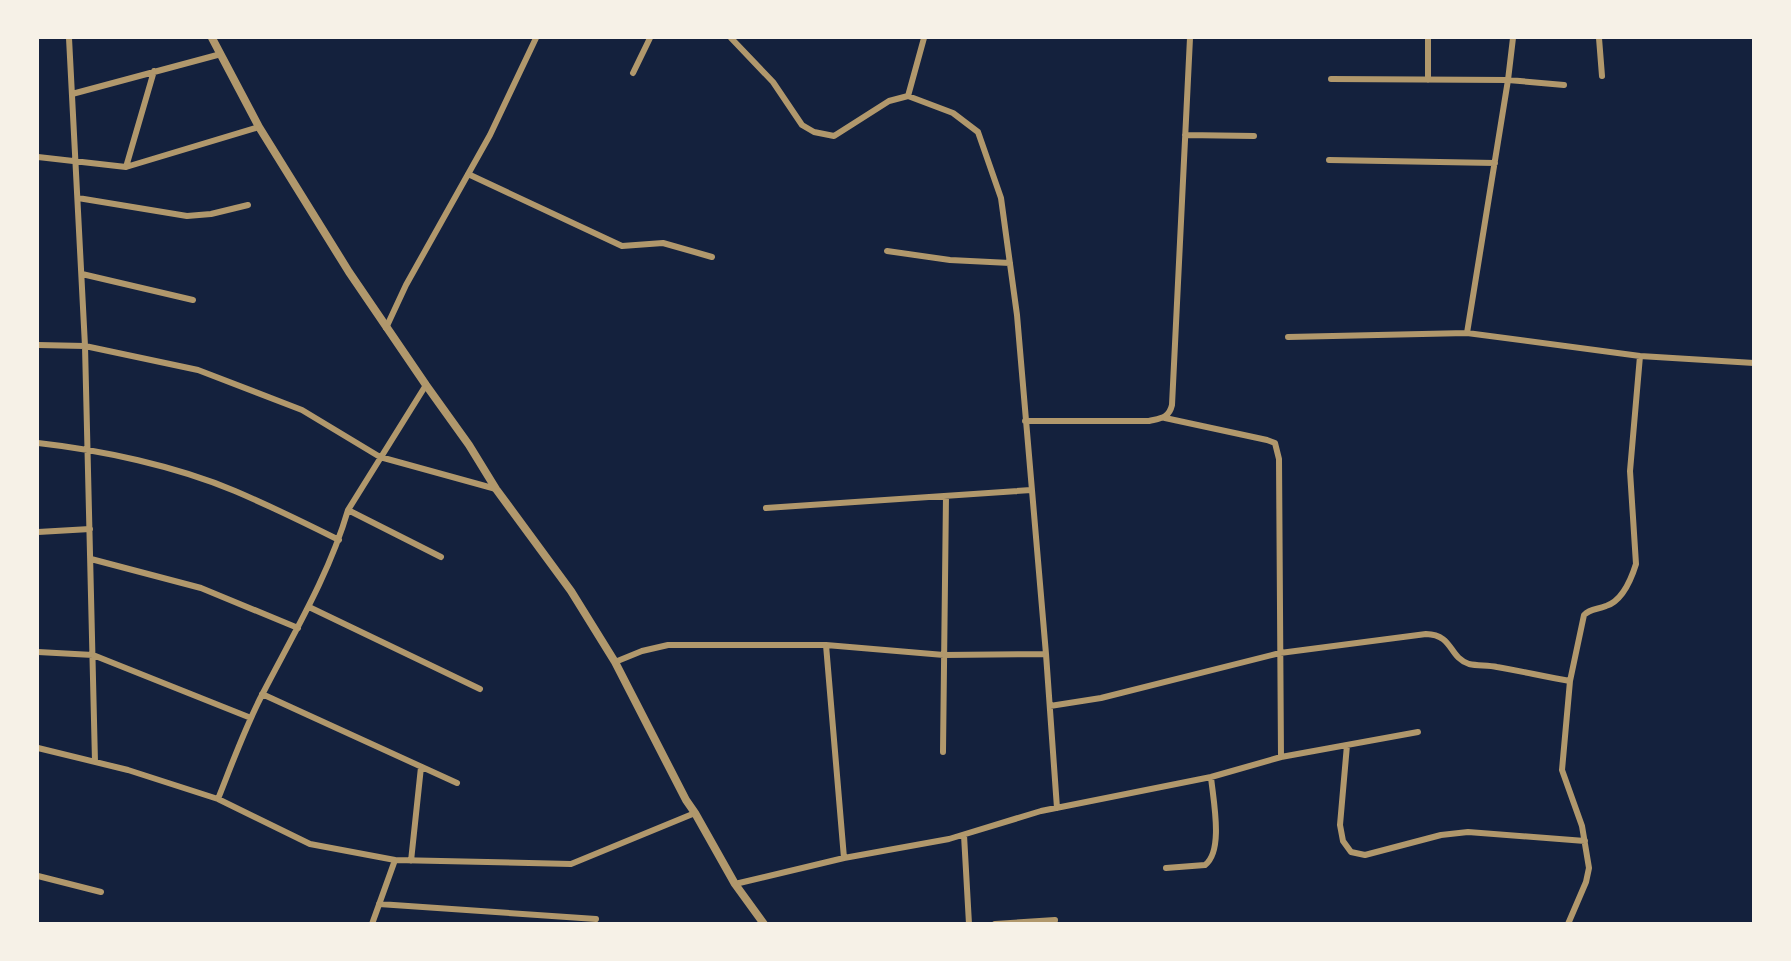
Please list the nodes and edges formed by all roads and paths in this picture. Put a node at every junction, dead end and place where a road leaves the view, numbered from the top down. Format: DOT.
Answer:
graph roads {
  1 [pos="69,38"];
  2 [pos="212,38"];
  3 [pos="536,38"];
  4 [pos="650,38"];
  5 [pos="731,38"];
  6 [pos="924,38"];
  7 [pos="1190,38"];
  8 [pos="1428,38"];
  9 [pos="1513,38"];
  10 [pos="1599,38"];
  11 [pos="221,54"];
  12 [pos="154,71"];
  13 [pos="633,73"];
  14 [pos="1602,76"];
  15 [pos="1331,79"];
  16 [pos="1428,80"];
  17 [pos="1508,80"];
  18 [pos="1564,85"];
  19 [pos="72,94"];
  20 [pos="908,96"];
  21 [pos="259,127"];
  22 [pos="1185,135"];
  23 [pos="1254,136"];
  24 [pos="38,157"];
  25 [pos="1329,160"];
  26 [pos="76,162"];
  27 [pos="1495,163"];
  28 [pos="126,167"];
  29 [pos="468,174"];
  30 [pos="78,198"];
  31 [pos="248,205"];
  32 [pos="887,251"];
  33 [pos="712,257"];
  34 [pos="1010,263"];
  35 [pos="82,274"];
  36 [pos="193,300"];
  37 [pos="386,328"];
  38 [pos="1467,333"];
  39 [pos="1288,337"];
  40 [pos="38,345"];
  41 [pos="85,346"];
  42 [pos="1640,356"];
  43 [pos="1754,363"];
  44 [pos="426,386"];
  45 [pos="1165,418"];
  46 [pos="1025,421"];
  47 [pos="38,443"];
  48 [pos="88,449"];
  49 [pos="380,457"];
  50 [pos="496,489"];
  51 [pos="1031,490"];
  52 [pos="946,496"];
  53 [pos="766,508"];
  54 [pos="348,510"];
  55 [pos="90,530"];
  56 [pos="38,532"];
  57 [pos="339,540"];
  58 [pos="441,557"];
  59 [pos="90,560"];
  60 [pos="309,607"];
  61 [pos="298,628"];
  62 [pos="826,645"];
  63 [pos="38,652"];
  64 [pos="1280,653"];
  65 [pos="1046,654"];
  66 [pos="93,655"];
  67 [pos="944,655"];
  68 [pos="615,662"];
  69 [pos="1570,681"];
  70 [pos="480,689"];
  71 [pos="262,694"];
  72 [pos="1050,706"];
  73 [pos="251,718"];
  74 [pos="1418,732"];
  75 [pos="1347,745"];
  76 [pos="38,748"];
  77 [pos="943,752"];
  78 [pos="1281,757"];
  79 [pos="94,762"];
  80 [pos="421,766"];
  81 [pos="1211,777"];
  82 [pos="457,783"];
  83 [pos="218,800"];
  84 [pos="1057,808"];
  85 [pos="695,813"];
  86 [pos="964,835"];
  87 [pos="1585,841"];
  88 [pos="844,858"];
  89 [pos="395,860"];
  90 [pos="411,861"];
  91 [pos="1166,868"];
  92 [pos="38,876"];
  93 [pos="735,884"];
  94 [pos="100,892"];
  95 [pos="379,904"];
  96 [pos="596,919"];
  97 [pos="1055,920"];
  98 [pos="372,924"];
  99 [pos="764,924"];
  100 [pos="969,924"];
  101 [pos="995,924"];
  102 [pos="1568,924"];
  1 -- 19 [label="street"];
  2 -- 11 [label="street"];
  3 -- 29 [label="street"];
  4 -- 13 [label="street"];
  5 -- 20 [label="street"];
  6 -- 20 [label="street"];
  7 -- 22 [label="street"];
  8 -- 16 [label="street"];
  9 -- 17 [label="street"];
  10 -- 14 [label="street"];
  11 -- 12 [label="street"];
  11 -- 21 [label="street"];
  12 -- 19 [label="street"];
  12 -- 28 [label="street"];
  15 -- 16 [label="street"];
  16 -- 17 [label="street"];
  17 -- 18 [label="street"];
  17 -- 27 [label="street"];
  19 -- 26 [label="street"];
  20 -- 34 [label="street"];
  21 -- 28 [label="street"];
  21 -- 37 [label="street"];
  22 -- 23 [label="street"];
  22 -- 45 [label="street"];
  24 -- 26 [label="street"];
  25 -- 27 [label="street"];
  26 -- 28 [label="street"];
  26 -- 30 [label="street"];
  27 -- 38 [label="street"];
  29 -- 33 [label="street"];
  29 -- 37 [label="street"];
  30 -- 31 [label="street"];
  30 -- 35 [label="street"];
  32 -- 34 [label="street"];
  34 -- 46 [label="street"];
  35 -- 36 [label="street"];
  35 -- 41 [label="street"];
  37 -- 44 [label="street"];
  38 -- 39 [label="street"];
  38 -- 42 [label="street"];
  40 -- 41 [label="street"];
  41 -- 48 [label="street"];
  41 -- 49 [label="street"];
  42 -- 43 [label="street"];
  42 -- 69 [label="street"];
  44 -- 49 [label="street"];
  44 -- 50 [label="street"];
  45 -- 46 [label="street"];
  45 -- 64 [label="street"];
  46 -- 51 [label="street"];
  47 -- 48 [label="street"];
  48 -- 55 [label="street"];
  48 -- 57 [label="street"];
  49 -- 50 [label="street"];
  49 -- 54 [label="street"];
  50 -- 68 [label="street"];
  51 -- 52 [label="street"];
  51 -- 65 [label="street"];
  52 -- 53 [label="street"];
  52 -- 67 [label="street"];
  54 -- 57 [label="street"];
  54 -- 58 [label="street"];
  55 -- 56 [label="street"];
  55 -- 59 [label="street"];
  57 -- 60 [label="street"];
  59 -- 61 [label="street"];
  59 -- 66 [label="street"];
  60 -- 61 [label="street"];
  60 -- 70 [label="street"];
  61 -- 71 [label="street"];
  62 -- 67 [label="street"];
  62 -- 68 [label="street"];
  62 -- 88 [label="street"];
  63 -- 66 [label="street"];
  64 -- 69 [label="street"];
  64 -- 72 [label="street"];
  64 -- 78 [label="street"];
  65 -- 67 [label="street"];
  65 -- 72 [label="street"];
  66 -- 73 [label="street"];
  66 -- 79 [label="street"];
  67 -- 77 [label="street"];
  68 -- 85 [label="street"];
  69 -- 87 [label="street"];
  71 -- 73 [label="street"];
  71 -- 80 [label="street"];
  72 -- 84 [label="street"];
  73 -- 83 [label="street"];
  74 -- 75 [label="street"];
  75 -- 78 [label="street"];
  75 -- 87 [label="street"];
  76 -- 79 [label="street"];
  78 -- 81 [label="street"];
  79 -- 83 [label="street"];
  80 -- 82 [label="street"];
  80 -- 90 [label="street"];
  81 -- 84 [label="street"];
  81 -- 91 [label="street"];
  83 -- 89 [label="street"];
  84 -- 86 [label="street"];
  85 -- 90 [label="street"];
  85 -- 93 [label="street"];
  86 -- 88 [label="street"];
  86 -- 100 [label="street"];
  87 -- 102 [label="street"];
  88 -- 93 [label="street"];
  89 -- 90 [label="street"];
  89 -- 95 [label="street"];
  92 -- 94 [label="street"];
  93 -- 99 [label="street"];
  95 -- 96 [label="street"];
  95 -- 98 [label="street"];
  97 -- 101 [label="street"];
}
